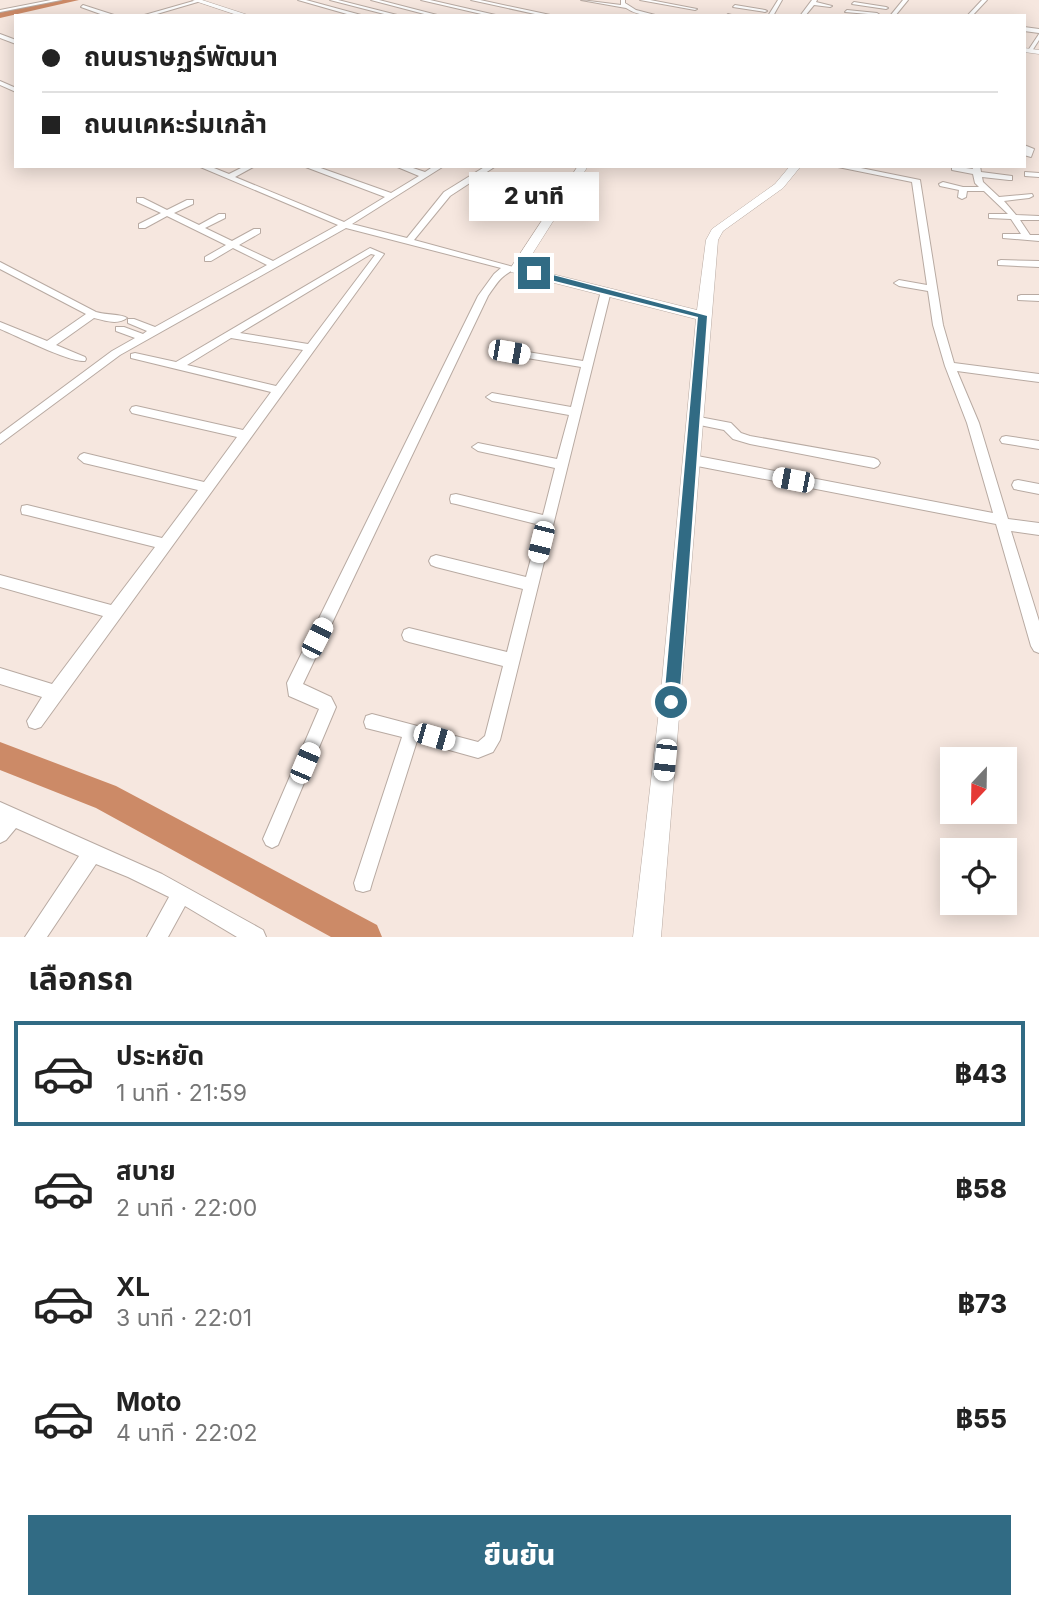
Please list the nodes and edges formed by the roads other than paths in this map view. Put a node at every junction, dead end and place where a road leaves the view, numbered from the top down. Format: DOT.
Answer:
graph roads {
  1 [pos="59,0"];
  2 [pos="300,0"];
  3 [pos="332,0"];
  4 [pos="373,0"];
  5 [pos="423,0"];
  6 [pos="473,0"];
  7 [pos="583,0"];
  8 [pos="642,0"];
  9 [pos="693,0"];
  10 [pos="742,0"];
  11 [pos="755,0"];
  12 [pos="780,0"];
  13 [pos="896,0"];
  14 [pos="985,0"];
  15 [pos="45,1"];
  16 [pos="197,1"];
  17 [pos="856,1"];
  18 [pos="905,1"];
  19 [pos="814,2"];
  20 [pos="624,3"];
  21 [pos="712,3"];
  22 [pos="771,3"];
  23 [pos="83,6"];
  24 [pos="735,6"];
  25 [pos="830,6"];
  26 [pos="886,8"];
  27 [pos="695,9"];
  28 [pos="1,10"];
  29 [pos="806,10"];
  30 [pos="186,11"];
  31 [pos="421,11"];
  32 [pos="823,12"];
  33 [pos="768,13"];
  34 [pos="844,13"];
  35 [pos="106,14"];
  36 [pos="150,14"];
  37 [pos="178,14"];
  38 [pos="233,14"];
  39 [pos="354,14"];
  40 [pos="391,14"];
  41 [pos="413,14"];
  42 [pos="432,14"];
  43 [pos="489,14"];
  44 [pos="543,14"];
  45 [pos="652,14"];
  46 [pos="731,14"];
  47 [pos="803,14"];
  48 [pos="971,14"];
  49 [pos="1039,35"];
  50 [pos="1031,51"];
  51 [pos="1026,148"];
  52 [pos="1028,155"];
  53 [pos="207,168"];
  54 [pos="247,168"];
  55 [pos="313,168"];
  56 [pos="405,168"];
  57 [pos="437,168"];
  58 [pos="489,168"];
  59 [pos="582,168"];
  60 [pos="794,168"];
  61 [pos="848,168"];
  62 [pos="955,168"];
  63 [pos="976,171"];
  64 [pos="1028,174"];
  65 [pos="425,175"];
  66 [pos="1039,175"];
  67 [pos="229,177"];
  68 [pos="1009,178"];
  69 [pos="943,184"];
  70 [pos="986,189"];
  71 [pos="391,196"];
  72 [pos="1029,196"];
  73 [pos="999,199"];
  74 [pos="139,200"];
  75 [pos="190,202"];
  76 [pos="166,214"];
  77 [pos="222,216"];
  78 [pos="992,216"];
  79 [pos="1017,218"];
  80 [pos="1039,218"];
  81 [pos="345,225"];
  82 [pos="142,226"];
  83 [pos="198,229"];
  84 [pos="257,232"];
  85 [pos="1006,236"];
  86 [pos="391,237"];
  87 [pos="1028,238"];
  88 [pos="1039,238"];
  89 [pos="408,242"];
  90 [pos="232,245"];
  91 [pos="375,253"];
  92 [pos="208,259"];
  93 [pos="1001,263"];
  94 [pos="1039,264"];
  95 [pos="0,265"];
  96 [pos="274,265"];
  97 [pos="511,268"];
  98 [pos="899,283"];
  99 [pos="932,289"];
  100 [pos="606,290"];
  101 [pos="1021,298"];
  102 [pos="1039,298"];
  103 [pos="93,314"];
  104 [pos="703,316"];
  105 [pos="118,323"];
  106 [pos="0,325"];
  107 [pos="155,331"];
  108 [pos="231,334"];
  109 [pos="144,338"];
  110 [pos="47,345"];
  111 [pos="310,348"];
  112 [pos="509,352"];
  113 [pos="135,356"];
  114 [pos="81,359"];
  115 [pos="588,365"];
  116 [pos="950,366"];
  117 [pos="176,367"];
  118 [pos="1039,377"];
  119 [pos="278,390"];
  120 [pos="492,397"];
  121 [pos="136,410"];
  122 [pos="575,412"];
  123 [pos="694,420"];
  124 [pos="246,435"];
  125 [pos="0,440"];
  126 [pos="1006,440"];
  127 [pos="1039,445"];
  128 [pos="478,447"];
  129 [pos="84,458"];
  130 [pos="692,460"];
  131 [pos="873,463"];
  132 [pos="563,465"];
  133 [pos="1018,485"];
  134 [pos="206,487"];
  135 [pos="1039,489"];
  136 [pos="456,499"];
  137 [pos="27,510"];
  138 [pos="547,521"];
  139 [pos="1003,522"];
  140 [pos="1039,529"];
  141 [pos="165,544"];
  142 [pos="436,561"];
  143 [pos="0,581"];
  144 [pos="530,584"];
  145 [pos="115,612"];
  146 [pos="409,635"];
  147 [pos="1039,646"];
  148 [pos="510,660"];
  149 [pos="0,676"];
  150 [pos="55,693"];
  151 [pos="35,721"];
  152 [pos="373,722"];
  153 [pos="412,731"];
  154 [pos="7,814"];
  155 [pos="0,834"];
  156 [pos="272,839"];
  157 [pos="92,853"];
  158 [pos="363,883"];
  159 [pos="181,894"];
  160 [pos="35,937"];
  161 [pos="157,937"];
  162 [pos="256,937"];
  163 [pos="647,937"];
  1 -- 15 [label="street"];
  2 -- 39 [label="street"];
  3 -- 40 [label="street"];
  4 -- 31 [label="street"];
  5 -- 43 [label="street"];
  6 -- 44 [label="street"];
  7 -- 20 [label="street"];
  8 -- 27 [label="street"];
  9 -- 21 [label="street"];
  10 -- 24 [label="street"];
  11 -- 22 [label="street"];
  12 -- 33 [label="street"];
  13 -- 18 [label="street"];
  14 -- 48 [label="street"];
  15 -- 28 [label="street"];
  16 -- 36 [label="street"];
  16 -- 38 [label="street"];
  17 -- 26 [label="street"];
  17 -- 34 [label="street"];
  19 -- 25 [label="street"];
  19 -- 29 [label="street"];
  20 -- 45 [label="street"];
  23 -- 35 [label="street"];
  24 -- 33 [label="street"];
  24 -- 46 [label="street"];
  29 -- 32 [label="street"];
  29 -- 47 [label="street"];
  30 -- 37 [label="street"];
  31 -- 41 [label="street"];
  31 -- 42 [label="street"];
  49 -- 50 [label="street"];
  51 -- 52 [label="street"];
  53 -- 67 [label="street"];
  54 -- 67 [label="street"];
  55 -- 71 [label="street"];
  56 -- 65 [label="street"];
  57 -- 65 [label="street"];
  58 -- 89 [label="street"];
  59 -- 97 [label="street"];
  60 -- 104 [label="street"];
  61 -- 99 [label="street"];
  62 -- 63 [label="street"];
  63 -- 68 [label="street"];
  63 -- 70 [label="street"];
  64 -- 66 [label="street"];
  65 -- 71 [label="street"];
  67 -- 81 [label="street"];
  69 -- 70 [label="street"];
  70 -- 73 [label="street"];
  71 -- 81 [label="street"];
  72 -- 73 [label="street"];
  73 -- 79 [label="street"];
  74 -- 76 [label="street"];
  75 -- 76 [label="street"];
  76 -- 82 [label="street"];
  76 -- 83 [label="street"];
  77 -- 83 [label="street"];
  78 -- 79 [label="street"];
  79 -- 80 [label="street"];
  79 -- 87 [label="street"];
  81 -- 86 [label="street"];
  81 -- 96 [label="street"];
  83 -- 90 [label="street"];
  84 -- 90 [label="street"];
  85 -- 87 [label="street"];
  86 -- 89 [label="street"];
  86 -- 91 [label="street"];
  87 -- 88 [label="street"];
  89 -- 97 [label="street"];
  90 -- 92 [label="street"];
  90 -- 96 [label="street"];
  91 -- 108 [label="street"];
  91 -- 111 [label="street"];
  93 -- 94 [label="street"];
  95 -- 103 [label="street"];
  96 -- 107 [label="street"];
  97 -- 100 [label="street"];
  97 -- 156 [label="street"];
  98 -- 99 [label="street"];
  99 -- 116 [label="street"];
  100 -- 104 [label="street"];
  100 -- 115 [label="street"];
  101 -- 102 [label="street"];
  103 -- 105 [label="street"];
  103 -- 110 [label="street"];
  104 -- 123 [label="street"];
  105 -- 107 [label="street"];
  105 -- 109 [label="street"];
  106 -- 110 [label="street"];
  107 -- 109 [label="street"];
  108 -- 111 [label="street"];
  108 -- 117 [label="street"];
  109 -- 125 [label="street"];
  110 -- 114 [label="street"];
  111 -- 119 [label="street"];
  112 -- 115 [label="street"];
  113 -- 117 [label="street"];
  115 -- 122 [label="street"];
  116 -- 118 [label="street"];
  116 -- 139 [label="street"];
  117 -- 119 [label="street"];
  119 -- 124 [label="street"];
  120 -- 122 [label="street"];
  121 -- 124 [label="street"];
  122 -- 132 [label="street"];
  123 -- 130 [label="street"];
  123 -- 131 [label="street"];
  124 -- 134 [label="street"];
  126 -- 127 [label="street"];
  128 -- 132 [label="street"];
  129 -- 134 [label="street"];
  130 -- 139 [label="street"];
  130 -- 163 [label="street"];
  132 -- 138 [label="street"];
  133 -- 135 [label="street"];
  134 -- 141 [label="street"];
  136 -- 138 [label="street"];
  137 -- 141 [label="street"];
  138 -- 144 [label="street"];
  139 -- 140 [label="street"];
  139 -- 147 [label="street"];
  141 -- 145 [label="street"];
  142 -- 144 [label="street"];
  143 -- 145 [label="street"];
  144 -- 148 [label="street"];
  145 -- 150 [label="street"];
  146 -- 148 [label="street"];
  148 -- 153 [label="street"];
  149 -- 150 [label="street"];
  150 -- 151 [label="street"];
  152 -- 153 [label="street"];
  153 -- 158 [label="street"];
  154 -- 155 [label="street"];
  154 -- 157 [label="street"];
  157 -- 159 [label="street"];
  157 -- 160 [label="street"];
  159 -- 161 [label="street"];
  159 -- 162 [label="street"];
}
